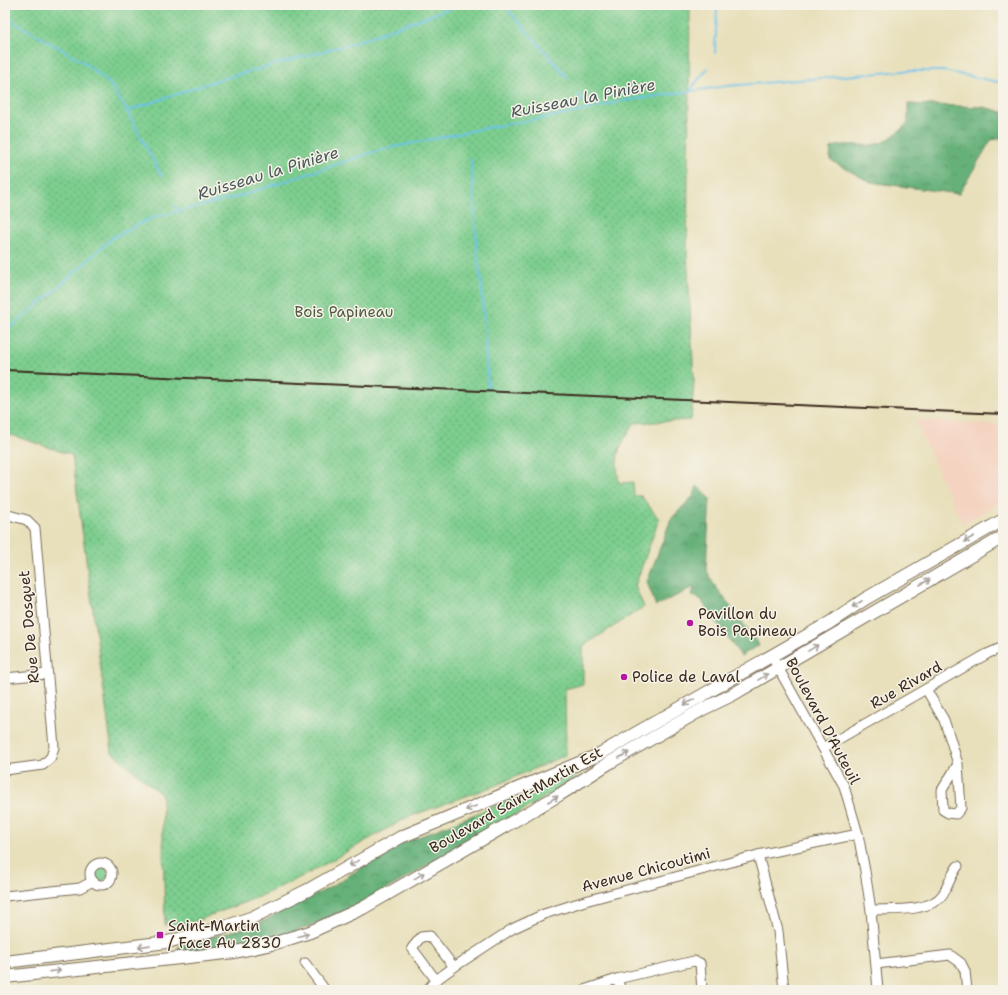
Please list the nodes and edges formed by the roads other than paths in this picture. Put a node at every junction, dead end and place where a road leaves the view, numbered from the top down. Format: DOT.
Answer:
graph roads {
  1 [pos="5,514"];
  2 [pos="1003,520"];
  3 [pos="1003,537"];
  4 [pos="1003,647"];
  5 [pos="771,655"];
  6 [pos="779,668"];
  7 [pos="47,674"];
  8 [pos="5,678"];
  9 [pos="926,689"];
  10 [pos="704,694"];
  11 [pos="716,704"];
  12 [pos="646,727"];
  13 [pos="653,738"];
  14 [pos="823,748"];
  15 [pos="958,764"];
  16 [pos="5,770"];
  17 [pos="858,834"];
  18 [pos="758,855"];
  19 [pos="958,866"];
  20 [pos="93,881"];
  21 [pos="5,896"];
  22 [pos="871,910"];
  23 [pos="5,962"];
  24 [pos="305,963"];
  25 [pos="876,964"];
  26 [pos="454,967"];
  27 [pos="5,977"];
  28 [pos="617,979"];
  29 [pos="436,980"];
  30 [pos="325,990"];
  31 [pos="427,990"];
  32 [pos="584,990"];
  33 [pos="621,990"];
  34 [pos="702,990"];
  35 [pos="784,990"];
  36 [pos="878,990"];
  37 [pos="967,990"];
  1 -- 7 [label="street, Rue De Dosquet"];
  2 -- 5 [label="main road, Boulevard Saint-Martin Est, one-way"];
  6 -- 3 [label="main road, Boulevard Saint-Martin Est, one-way"];
  4 -- 9 [label="street, Rue Rivard"];
  5 -- 6 [label="street, Boulevard D'Auteuil"];
  5 -- 10 [label="main road, Boulevard Saint-Martin Est"];
  11 -- 6 [label="main road, Boulevard Saint-Martin Est, one-way"];
  6 -- 14 [label="street, Boulevard D'Auteuil"];
  7 -- 8 [label="street"];
  7 -- 16 [label="street, Rue De Dosquet"];
  9 -- 14 [label="street, Rue Rivard"];
  9 -- 15 [label="street"];
  10 -- 11 [label="main road"];
  10 -- 12 [label="main road, Boulevard Saint-Martin Est, one-way"];
  11 -- 13 [label="main road, Boulevard Saint-Martin Est"];
  12 -- 13 [label="main road"];
  12 -- 23 [label="main road, Boulevard Saint-Martin Est, one-way"];
  27 -- 13 [label="main road, Boulevard Saint-Martin Est, one-way"];
  14 -- 17 [label="street, Boulevard D'Auteuil"];
  15 -- 15 [label="street"];
  17 -- 18 [label="street, Avenue Chicoutimi"];
  17 -- 22 [label="street, Boulevard D'Auteuil"];
  18 -- 26 [label="street, Avenue Chicoutimi"];
  18 -- 35 [label="street"];
  19 -- 22 [label="street"];
  20 -- 21 [label="street"];
  22 -- 25 [label="street, Boulevard D'Auteuil"];
  24 -- 30 [label="street"];
  25 -- 36 [label="street, Boulevard D'Auteuil"];
  25 -- 37 [label="street"];
  26 -- 29 [label="street, Avenue Chicoutimi"];
  26 -- 29 [label="street"];
  28 -- 32 [label="street"];
  28 -- 33 [label="street"];
  28 -- 34 [label="street"];
  29 -- 31 [label="street, Avenue Chicoutimi"];
}
